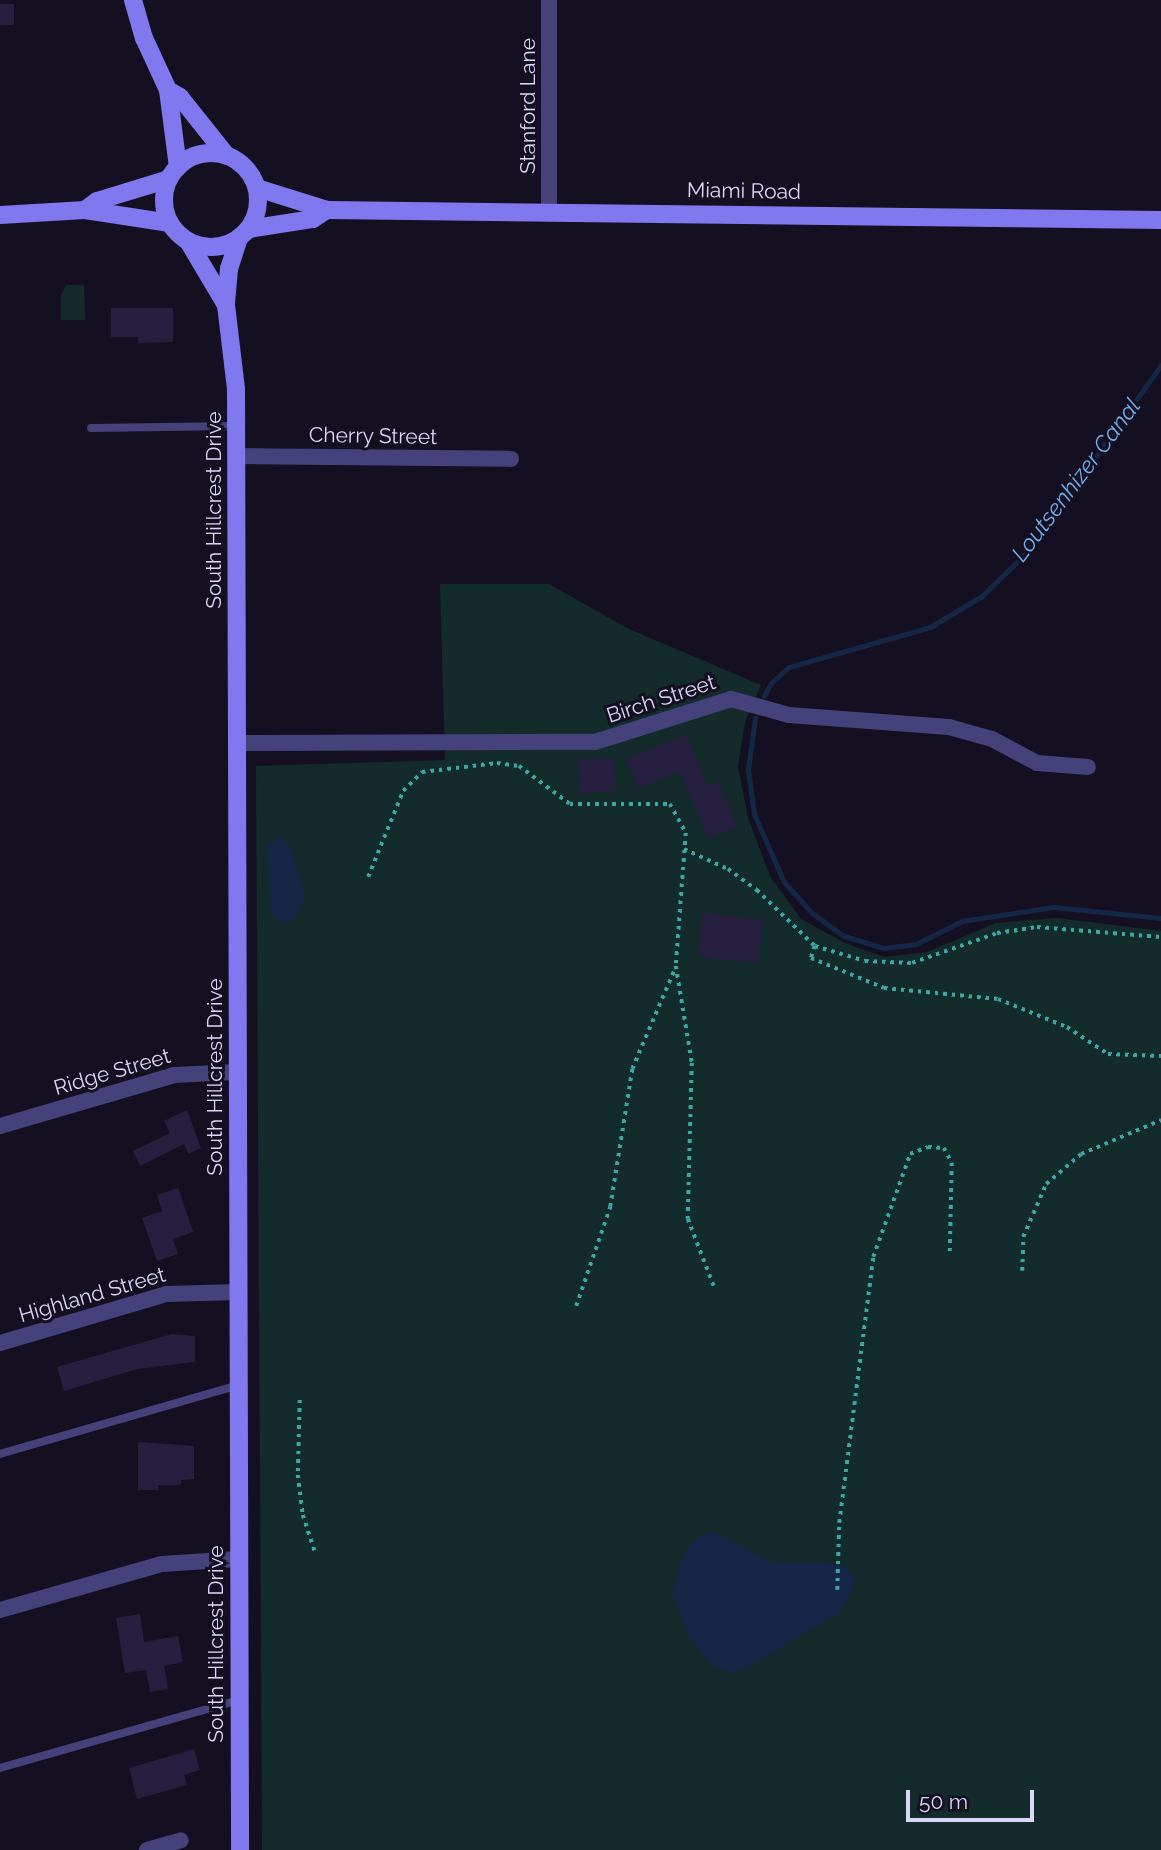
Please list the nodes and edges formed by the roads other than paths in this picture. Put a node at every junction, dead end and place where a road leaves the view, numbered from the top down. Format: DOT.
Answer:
graph roads {
  1 [pos="133,0"];
  2 [pos="549,0"];
  3 [pos="168,90"];
  4 [pos="227,156"];
  5 [pos="173,173"];
  6 [pos="257,188"];
  7 [pos="85,210"];
  8 [pos="327,210"];
  9 [pos="549,212"];
  10 [pos="0,215"];
  11 [pos="1161,220"];
  12 [pos="170,223"];
  13 [pos="244,234"];
  14 [pos="188,241"];
  15 [pos="226,304"];
  16 [pos="236,426"];
  17 [pos="91,428"];
  18 [pos="236,456"];
  19 [pos="511,459"];
  20 [pos="237,743"];
  21 [pos="1088,767"];
  22 [pos="237,1072"];
  23 [pos="0,1126"];
  24 [pos="238,1292"];
  25 [pos="0,1343"];
  26 [pos="239,1385"];
  27 [pos="0,1454"];
  28 [pos="238,1559"];
  29 [pos="0,1609"];
  30 [pos="239,1700"];
  31 [pos="0,1768"];
  32 [pos="181,1840"];
  33 [pos="147,1850"];
  34 [pos="240,1850"];
  1 -- 3 [label="street"];
  2 -- 9 [label="street, Stanford Lane"];
  3 -- 4 [label="street"];
  3 -- 5 [label="street"];
  4 -- 5 [label="street"];
  4 -- 6 [label="street"];
  5 -- 7 [label="street"];
  5 -- 12 [label="street"];
  6 -- 8 [label="street, Miami Road"];
  6 -- 13 [label="street"];
  7 -- 10 [label="street"];
  7 -- 12 [label="street"];
  8 -- 9 [label="street, Miami Road"];
  8 -- 13 [label="street, Miami Road"];
  9 -- 11 [label="street, Miami Road"];
  12 -- 14 [label="street"];
  13 -- 14 [label="street"];
  13 -- 15 [label="street, South Hillcrest Drive"];
  14 -- 15 [label="street, South Hillcrest Drive"];
  15 -- 16 [label="street, South Hillcrest Drive"];
  16 -- 17 [label="lane"];
  16 -- 18 [label="street, South Hillcrest Drive"];
  18 -- 19 [label="street, Cherry Street"];
  18 -- 20 [label="street, South Hillcrest Drive"];
  20 -- 21 [label="street, Birch Street"];
  20 -- 22 [label="street, South Hillcrest Drive"];
  22 -- 23 [label="street, Ridge Street"];
  22 -- 24 [label="street, South Hillcrest Drive"];
  24 -- 25 [label="street, Highland Street"];
  24 -- 26 [label="street, South Hillcrest Drive"];
  26 -- 27 [label="lane"];
  26 -- 28 [label="street, South Hillcrest Drive"];
  28 -- 29 [label="street"];
  28 -- 30 [label="street, South Hillcrest Drive"];
  30 -- 31 [label="lane"];
  30 -- 34 [label="street, South Hillcrest Drive"];
  32 -- 33 [label="street"];
}
